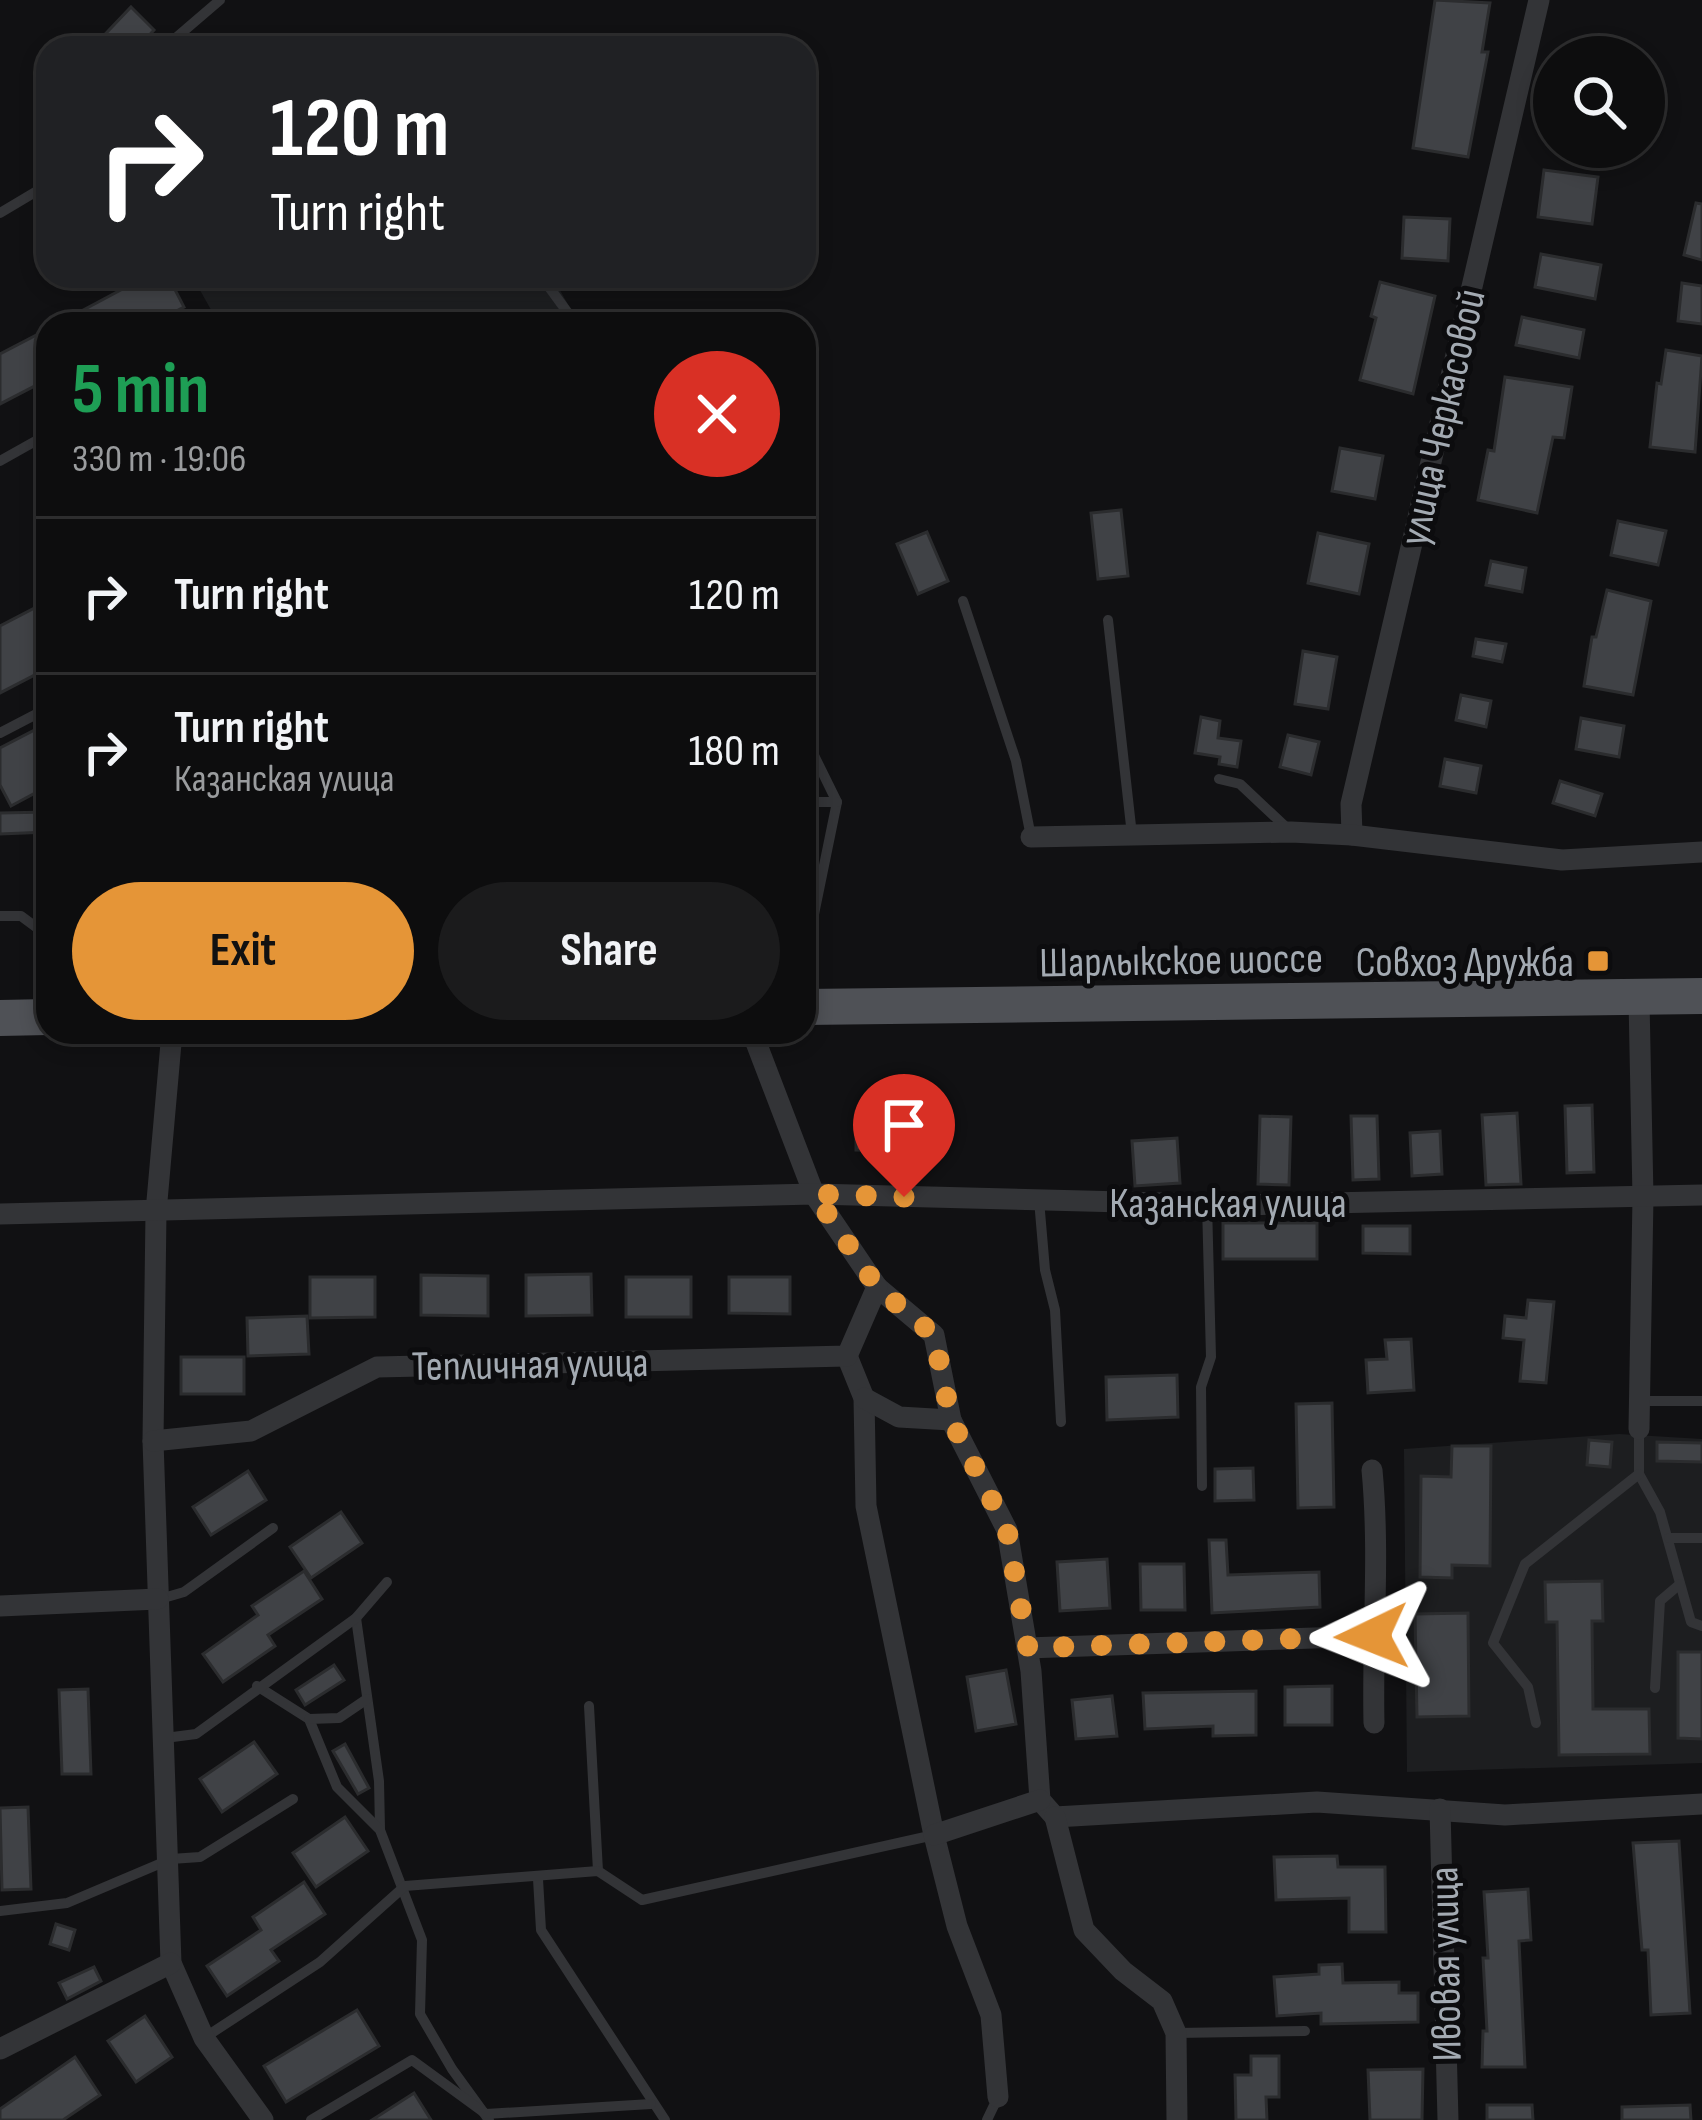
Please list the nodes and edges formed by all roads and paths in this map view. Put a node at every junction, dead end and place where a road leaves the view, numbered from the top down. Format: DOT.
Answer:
graph roads {
  1 [pos="220,0"];
  2 [pos="1539,0"];
  3 [pos="178,36"];
  4 [pos="36,191"];
  5 [pos="0,212"];
  6 [pos="36,441"];
  7 [pos="0,461"];
  8 [pos="963,601"];
  9 [pos="1108,620"];
  10 [pos="36,714"];
  11 [pos="0,733"];
  12 [pos="816,759"];
  13 [pos="1219,779"];
  14 [pos="816,802"];
  15 [pos="837,802"];
  16 [pos="1292,832"];
  17 [pos="1132,835"];
  18 [pos="1352,835"];
  19 [pos="1030,837"];
  20 [pos="1702,852"];
  21 [pos="816,904"];
  22 [pos="0,916"];
  23 [pos="36,928"];
  24 [pos="1702,996"];
  25 [pos="1639,1000"];
  26 [pos="816,1007"];
  27 [pos="36,1017"];
  28 [pos="0,1018"];
  29 [pos="171,1044"];
  30 [pos="757,1044"];
  31 [pos="814,1194"];
  32 [pos="1702,1195"];
  33 [pos="1643,1197"];
  34 [pos="1040,1200"];
  35 [pos="1207,1204"];
  36 [pos="156,1212"];
  37 [pos="0,1214"];
  38 [pos="877,1287"];
  39 [pos="847,1357"];
  40 [pos="864,1398"];
  41 [pos="1639,1401"];
  42 [pos="1702,1401"];
  43 [pos="951,1420"];
  44 [pos="1061,1422"];
  45 [pos="1639,1429"];
  46 [pos="153,1441"];
  47 [pos="1372,1470"];
  48 [pos="1639,1474"];
  49 [pos="1202,1486"];
  50 [pos="273,1528"];
  51 [pos="1669,1538"];
  52 [pos="1702,1538"];
  53 [pos="387,1582"];
  54 [pos="1679,1584"];
  55 [pos="158,1599"];
  56 [pos="0,1606"];
  57 [pos="356,1618"];
  58 [pos="1702,1626"];
  59 [pos="1372,1636"];
  60 [pos="1028,1648"];
  61 [pos="257,1686"];
  62 [pos="1655,1688"];
  63 [pos="367,1699"];
  64 [pos="589,1706"];
  65 [pos="309,1719"];
  66 [pos="1374,1724"];
  67 [pos="1536,1724"];
  68 [pos="165,1738"];
  69 [pos="293,1799"];
  70 [pos="1702,1804"];
  71 [pos="1047,1809"];
  72 [pos="1440,1809"];
  73 [pos="380,1830"];
  74 [pos="934,1835"];
  75 [pos="171,1859"];
  76 [pos="598,1871"];
  77 [pos="538,1879"];
  78 [pos="405,1886"];
  79 [pos="0,1910"];
  80 [pos="171,1963"];
  81 [pos="1305,2031"];
  82 [pos="1176,2032"];
  83 [pos="204,2038"];
  84 [pos="0,2049"];
  85 [pos="998,2097"];
  86 [pos="651,2104"];
  87 [pos="488,2117"];
  88 [pos="263,2120"];
  89 [pos="311,2120"];
  90 [pos="665,2120"];
  91 [pos="987,2120"];
  92 [pos="1178,2120"];
  93 [pos="1448,2120"];
  1 -- 3 [label="lane"];
  2 -- 18 [label="street, улица Черкасовой"];
  4 -- 5 [label="lane"];
  6 -- 7 [label="lane"];
  8 -- 19 [label="lane"];
  9 -- 17 [label="lane"];
  10 -- 11 [label="lane"];
  12 -- 15 [label="lane"];
  13 -- 16 [label="lane"];
  14 -- 15 [label="lane"];
  15 -- 21 [label="lane"];
  16 -- 17 [label="street"];
  16 -- 18 [label="street"];
  17 -- 19 [label="street"];
  18 -- 20 [label="street"];
  22 -- 23 [label="lane"];
  24 -- 25 [label="main road, Шарлыкское шоссе"];
  25 -- 26 [label="main road, Шарлыкское шоссе"];
  25 -- 33 [label="street"];
  27 -- 28 [label="main road"];
  29 -- 36 [label="street"];
  30 -- 31 [label="street"];
  31 -- 34 [label="street, Казанская улица"];
  31 -- 36 [label="street, Казанская улица"];
  31 -- 38 [label="street"];
  32 -- 33 [label="street, Казанская улица"];
  33 -- 35 [label="street, Казанская улица"];
  33 -- 41 [label="street"];
  34 -- 35 [label="street, Казанская улица"];
  34 -- 44 [label="lane"];
  35 -- 49 [label="lane"];
  36 -- 37 [label="street, Казанская улица"];
  36 -- 46 [label="street"];
  38 -- 39 [label="street"];
  38 -- 43 [label="street"];
  39 -- 40 [label="street"];
  39 -- 46 [label="street, Тепличная улица"];
  40 -- 43 [label="street"];
  40 -- 74 [label="street"];
  41 -- 42 [label="lane"];
  41 -- 45 [label="street"];
  43 -- 60 [label="street"];
  45 -- 48 [label="lane"];
  46 -- 55 [label="street"];
  47 -- 59 [label="street"];
  48 -- 51 [label="lane"];
  48 -- 67 [label="lane"];
  50 -- 55 [label="lane"];
  51 -- 52 [label="lane"];
  51 -- 54 [label="lane"];
  53 -- 57 [label="lane"];
  54 -- 58 [label="lane"];
  54 -- 62 [label="lane"];
  55 -- 56 [label="street"];
  55 -- 68 [label="street"];
  57 -- 61 [label="lane"];
  57 -- 63 [label="lane"];
  59 -- 60 [label="street"];
  59 -- 66 [label="street"];
  60 -- 71 [label="street"];
  61 -- 65 [label="lane"];
  61 -- 68 [label="lane"];
  63 -- 65 [label="lane"];
  63 -- 73 [label="lane"];
  64 -- 76 [label="lane"];
  65 -- 73 [label="lane"];
  68 -- 75 [label="street"];
  69 -- 75 [label="lane"];
  70 -- 72 [label="street"];
  71 -- 72 [label="street"];
  71 -- 74 [label="street"];
  71 -- 82 [label="street"];
  72 -- 93 [label="street, Ивовая улица"];
  73 -- 78 [label="lane"];
  74 -- 76 [label="lane"];
  74 -- 85 [label="street"];
  75 -- 79 [label="lane"];
  75 -- 80 [label="street"];
  76 -- 77 [label="lane"];
  77 -- 78 [label="lane"];
  77 -- 86 [label="lane"];
  78 -- 83 [label="lane"];
  78 -- 87 [label="lane"];
  80 -- 83 [label="street"];
  80 -- 84 [label="street"];
  81 -- 82 [label="lane"];
  82 -- 92 [label="street"];
  83 -- 88 [label="street"];
  85 -- 91 [label="lane"];
  86 -- 87 [label="lane"];
  86 -- 90 [label="lane"];
  87 -- 89 [label="lane"];
}
